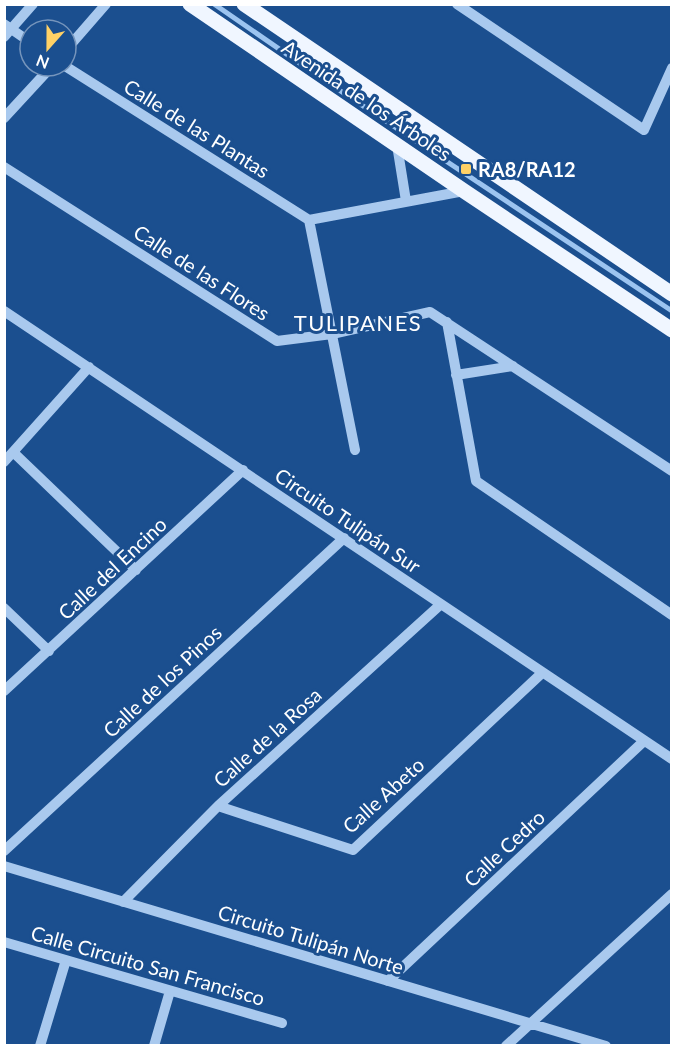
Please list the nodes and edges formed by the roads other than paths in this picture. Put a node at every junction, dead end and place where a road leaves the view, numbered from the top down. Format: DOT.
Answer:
graph roads {
  1 [pos="33,4"];
  2 [pos="106,4"];
  3 [pos="190,4"];
  4 [pos="244,4"];
  5 [pos="457,4"];
  6 [pos="7,30"];
  7 [pos="78,36"];
  8 [pos="672,68"];
  9 [pos="78,74"];
  10 [pos="41,78"];
  11 [pos="4,118"];
  12 [pos="397,146"];
  13 [pos="4,167"];
  14 [pos="464,191"];
  15 [pos="406,201"];
  16 [pos="309,220"];
  17 [pos="672,294"];
  18 [pos="4,311"];
  19 [pos="447,322"];
  20 [pos="672,330"];
  21 [pos="332,334"];
  22 [pos="513,366"];
  23 [pos="89,367"];
  24 [pos="456,375"];
  25 [pos="355,450"];
  26 [pos="13,452"];
  27 [pos="4,462"];
  28 [pos="243,470"];
  29 [pos="672,471"];
  30 [pos="344,538"];
  31 [pos="136,570"];
  32 [pos="440,605"];
  33 [pos="4,608"];
  34 [pos="672,615"];
  35 [pos="49,651"];
  36 [pos="542,673"];
  37 [pos="4,692"];
  38 [pos="644,741"];
  39 [pos="672,759"];
  40 [pos="218,806"];
  41 [pos="4,851"];
  42 [pos="4,866"];
  43 [pos="672,894"];
  44 [pos="123,902"];
  45 [pos="4,942"];
  46 [pos="66,960"];
  47 [pos="388,981"];
  48 [pos="170,991"];
  49 [pos="282,1023"];
  50 [pos="530,1023"];
  51 [pos="40,1046"];
  52 [pos="154,1046"];
  53 [pos="506,1046"];
  54 [pos="606,1046"];
  1 -- 6 [label="street"];
  2 -- 7 [label="street"];
  3 -- 12 [label="main road, Avenida de los Árboles"];
  4 -- 17 [label="main road, Avenida de los Árboles"];
  5 -- 8 [label="street"];
  9 -- 16 [label="street, Calle de las Plantas"];
  10 -- 11 [label="street"];
  12 -- 14 [label="main road, Avenida de los Árboles"];
  12 -- 15 [label="street"];
  13 -- 21 [label="street, Calle de las Flores"];
  14 -- 15 [label="street"];
  14 -- 20 [label="main road, Avenida de los Árboles"];
  15 -- 16 [label="street"];
  16 -- 21 [label="street"];
  18 -- 23 [label="street, Circuito Tulipán Sur"];
  19 -- 21 [label="street, Calle de las Flores"];
  19 -- 22 [label="street, Calle de las Flores"];
  19 -- 24 [label="street"];
  21 -- 25 [label="street"];
  22 -- 24 [label="street"];
  22 -- 29 [label="street, Calle de las Flores"];
  23 -- 26 [label="street"];
  23 -- 28 [label="street, Circuito Tulipán Sur"];
  24 -- 34 [label="street"];
  26 -- 27 [label="street"];
  26 -- 31 [label="street"];
  28 -- 30 [label="street, Circuito Tulipán Sur"];
  28 -- 31 [label="street, Calle del Encino"];
  30 -- 32 [label="street, Circuito Tulipán Sur"];
  30 -- 41 [label="street, Calle de los Pinos"];
  31 -- 35 [label="street, Calle del Encino"];
  32 -- 36 [label="street, Circuito Tulipán Sur"];
  32 -- 40 [label="street, Calle de la Rosa"];
  33 -- 35 [label="street"];
  35 -- 37 [label="street, Calle del Encino"];
  36 -- 38 [label="street, Circuito Tulipán Sur"];
  36 -- 40 [label="street, Calle Abeto"];
  38 -- 39 [label="street, Circuito Tulipán Sur"];
  38 -- 47 [label="street, Calle Cedro"];
  40 -- 44 [label="street, Calle de la Rosa"];
  42 -- 44 [label="street, Circuito Tulipán Norte"];
  43 -- 50 [label="street"];
  44 -- 47 [label="street, Circuito Tulipán Norte"];
  45 -- 46 [label="street, Calle Circuito San Francisco"];
  46 -- 48 [label="street, Calle Circuito San Francisco"];
  46 -- 51 [label="street"];
  47 -- 50 [label="street, Circuito Tulipán Norte"];
  48 -- 49 [label="street, Calle Circuito San Francisco"];
  48 -- 52 [label="street"];
  50 -- 53 [label="street"];
  50 -- 54 [label="street, Circuito Tulipán Norte"];
}
